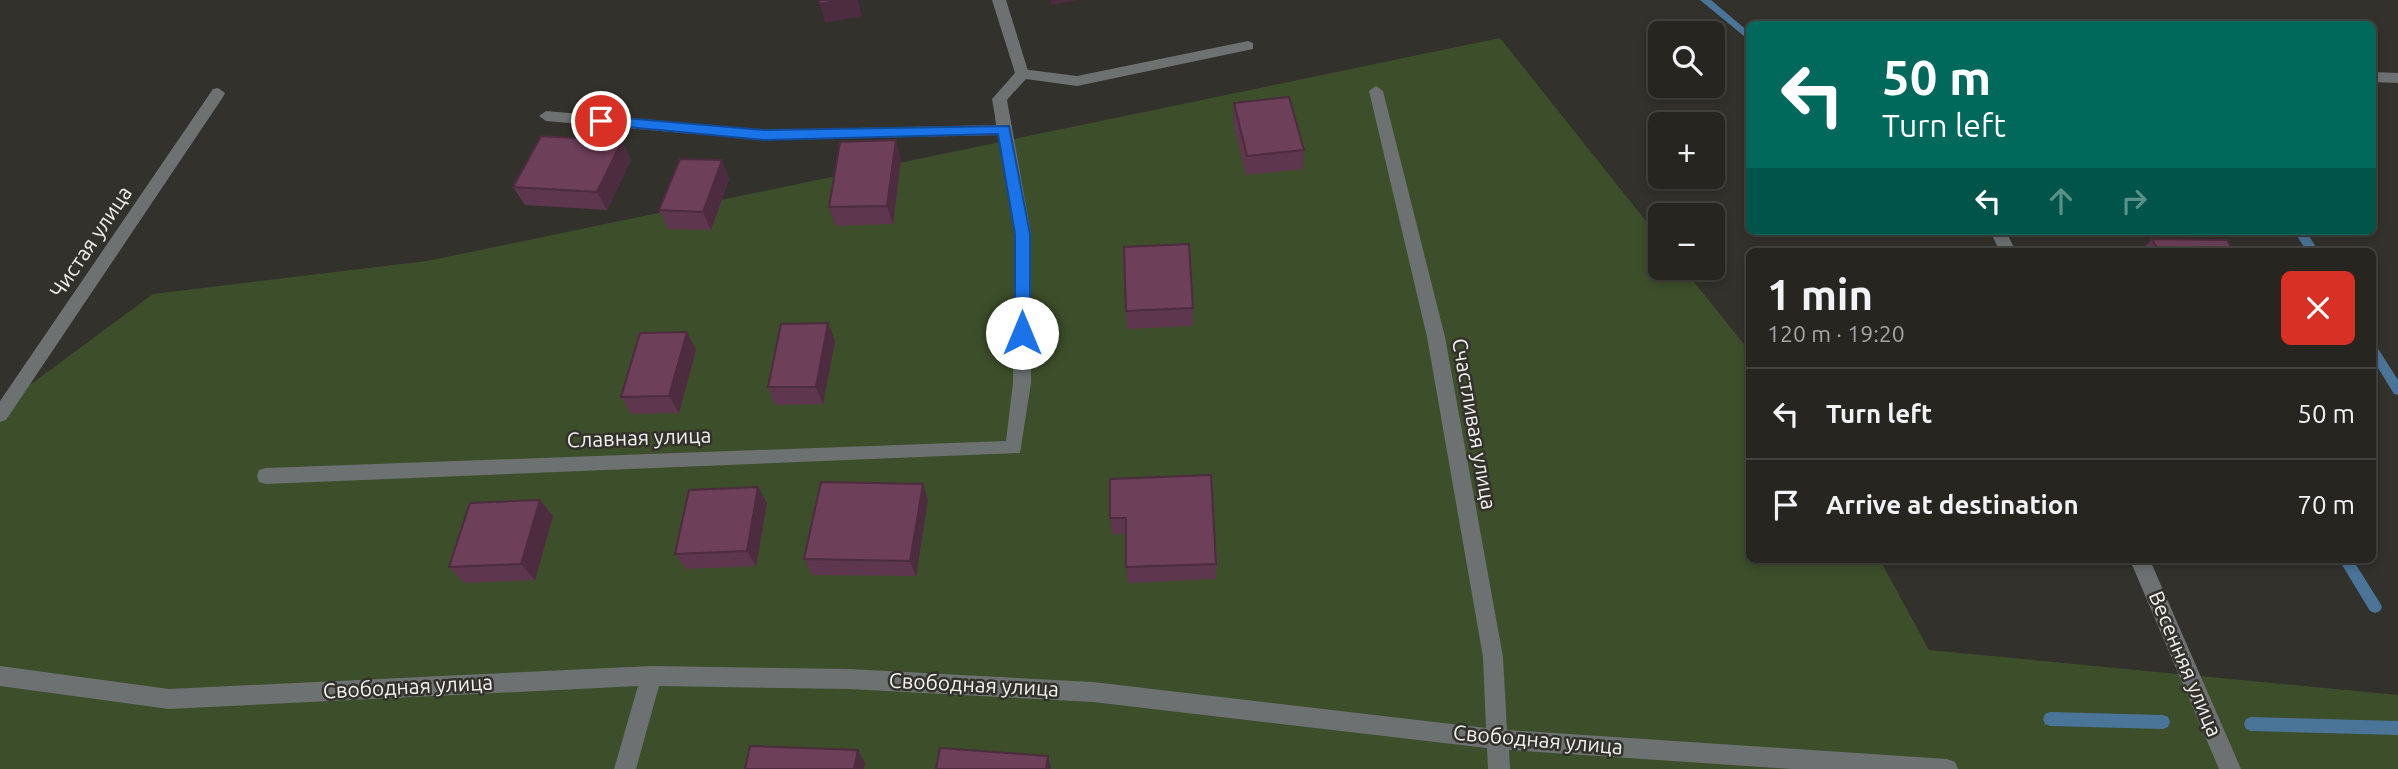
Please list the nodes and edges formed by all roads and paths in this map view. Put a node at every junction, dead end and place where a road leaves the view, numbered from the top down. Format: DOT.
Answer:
graph roads {
  1 [pos="999,0"];
  2 [pos="1248,46"];
  3 [pos="1022,74"];
  4 [pos="2376,77"];
  5 [pos="2398,78"];
  6 [pos="1376,91"];
  7 [pos="218,93"];
  8 [pos="546,116"];
  9 [pos="1004,130"];
  10 [pos="0,415"];
  11 [pos="266,476"];
  12 [pos="2141,563"];
  13 [pos="0,676"];
  14 [pos="651,676"];
  15 [pos="1496,739"];
  16 [pos="625,769"];
  17 [pos="1499,769"];
  18 [pos="1947,769"];
  19 [pos="2230,769"];
  1 -- 3 [label="street"];
  2 -- 3 [label="street"];
  3 -- 9 [label="street"];
  4 -- 5 [label="street"];
  6 -- 15 [label="street, Счастливая улица"];
  7 -- 10 [label="street, Чистая улица"];
  8 -- 9 [label="street"];
  9 -- 11 [label="street, Славная улица"];
  12 -- 19 [label="street, Весенняя улица"];
  13 -- 14 [label="street, Свободная улица"];
  14 -- 15 [label="street, Свободная улица"];
  14 -- 16 [label="street"];
  15 -- 17 [label="street, Счастливая улица"];
  15 -- 18 [label="street, Свободная улица"];
}
